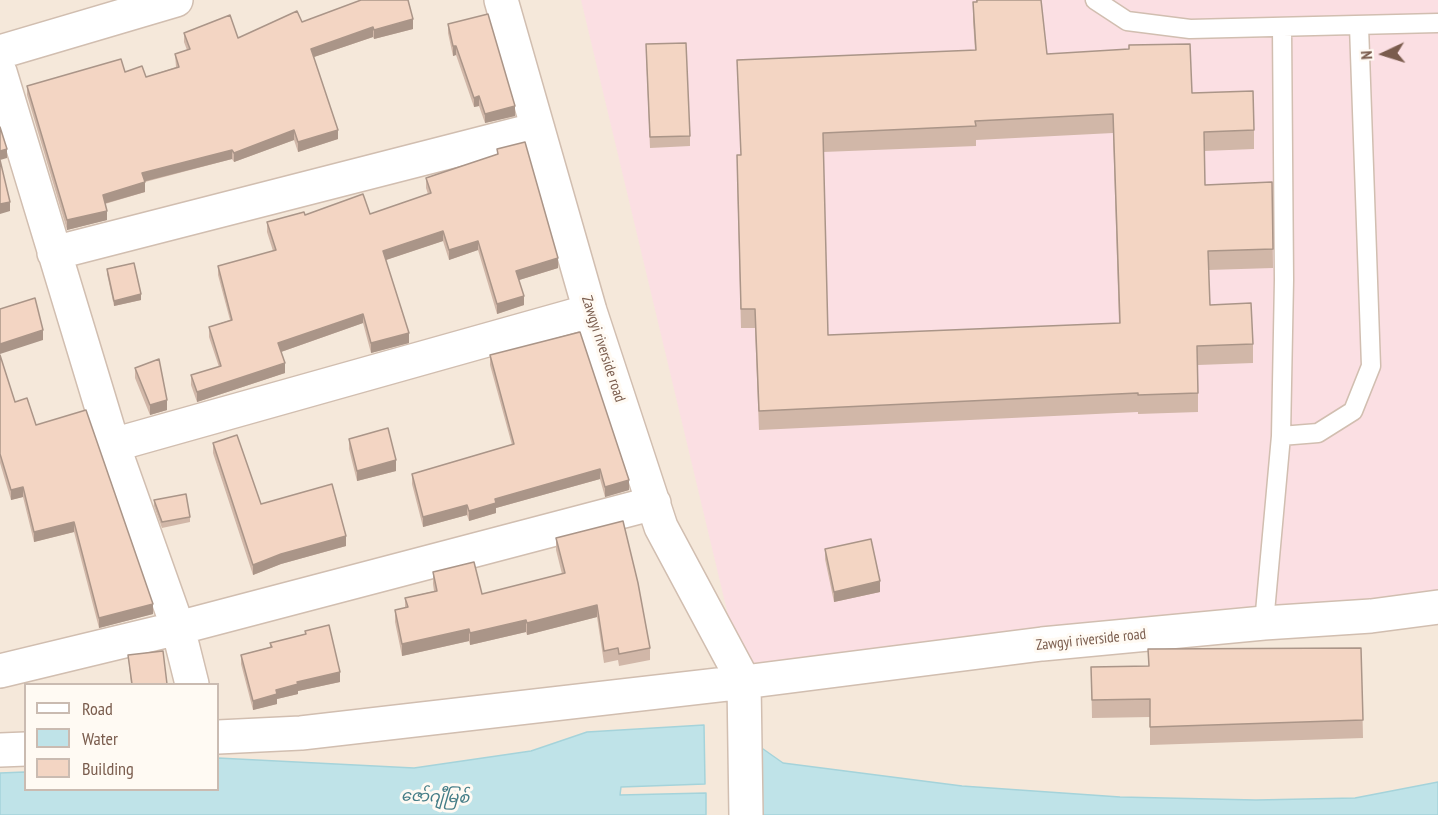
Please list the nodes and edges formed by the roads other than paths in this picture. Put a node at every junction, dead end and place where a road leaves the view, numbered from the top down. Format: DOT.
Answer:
graph roads {
  1 [pos="176,0"];
  2 [pos="501,0"];
  3 [pos="1095,0"];
  4 [pos="1438,23"];
  5 [pos="1359,26"];
  6 [pos="1282,28"];
  7 [pos="0,52"];
  8 [pos="0,72"];
  9 [pos="538,129"];
  10 [pos="54,253"];
  11 [pos="590,311"];
  12 [pos="1281,436"];
  13 [pos="113,445"];
  14 [pos="654,503"];
  15 [pos="1438,607"];
  16 [pos="1264,623"];
  17 [pos="178,628"];
  18 [pos="0,671"];
  19 [pos="744,682"];
  20 [pos="192,683"];
  21 [pos="219,737"];
  22 [pos="24,749"];
  23 [pos="0,750"];
  24 [pos="746,815"];
  1 -- 7 [label="street"];
  2 -- 9 [label="street, Zawgyi riverside road"];
  3 -- 6 [label="lane"];
  4 -- 5 [label="lane"];
  5 -- 6 [label="lane"];
  5 -- 12 [label="lane"];
  6 -- 12 [label="lane"];
  8 -- 10 [label="street"];
  9 -- 10 [label="street"];
  9 -- 11 [label="street, Zawgyi riverside road"];
  10 -- 13 [label="street"];
  11 -- 13 [label="street"];
  11 -- 14 [label="street, Zawgyi riverside road"];
  12 -- 16 [label="lane"];
  13 -- 17 [label="street"];
  14 -- 17 [label="street"];
  14 -- 19 [label="street, Zawgyi riverside road"];
  15 -- 16 [label="street, Zawgyi riverside road"];
  16 -- 19 [label="street, Zawgyi riverside road"];
  17 -- 18 [label="street"];
  17 -- 20 [label="street"];
  19 -- 21 [label="street"];
  19 -- 24 [label="street, Zawgyi riverside road"];
  22 -- 23 [label="street"];
}
